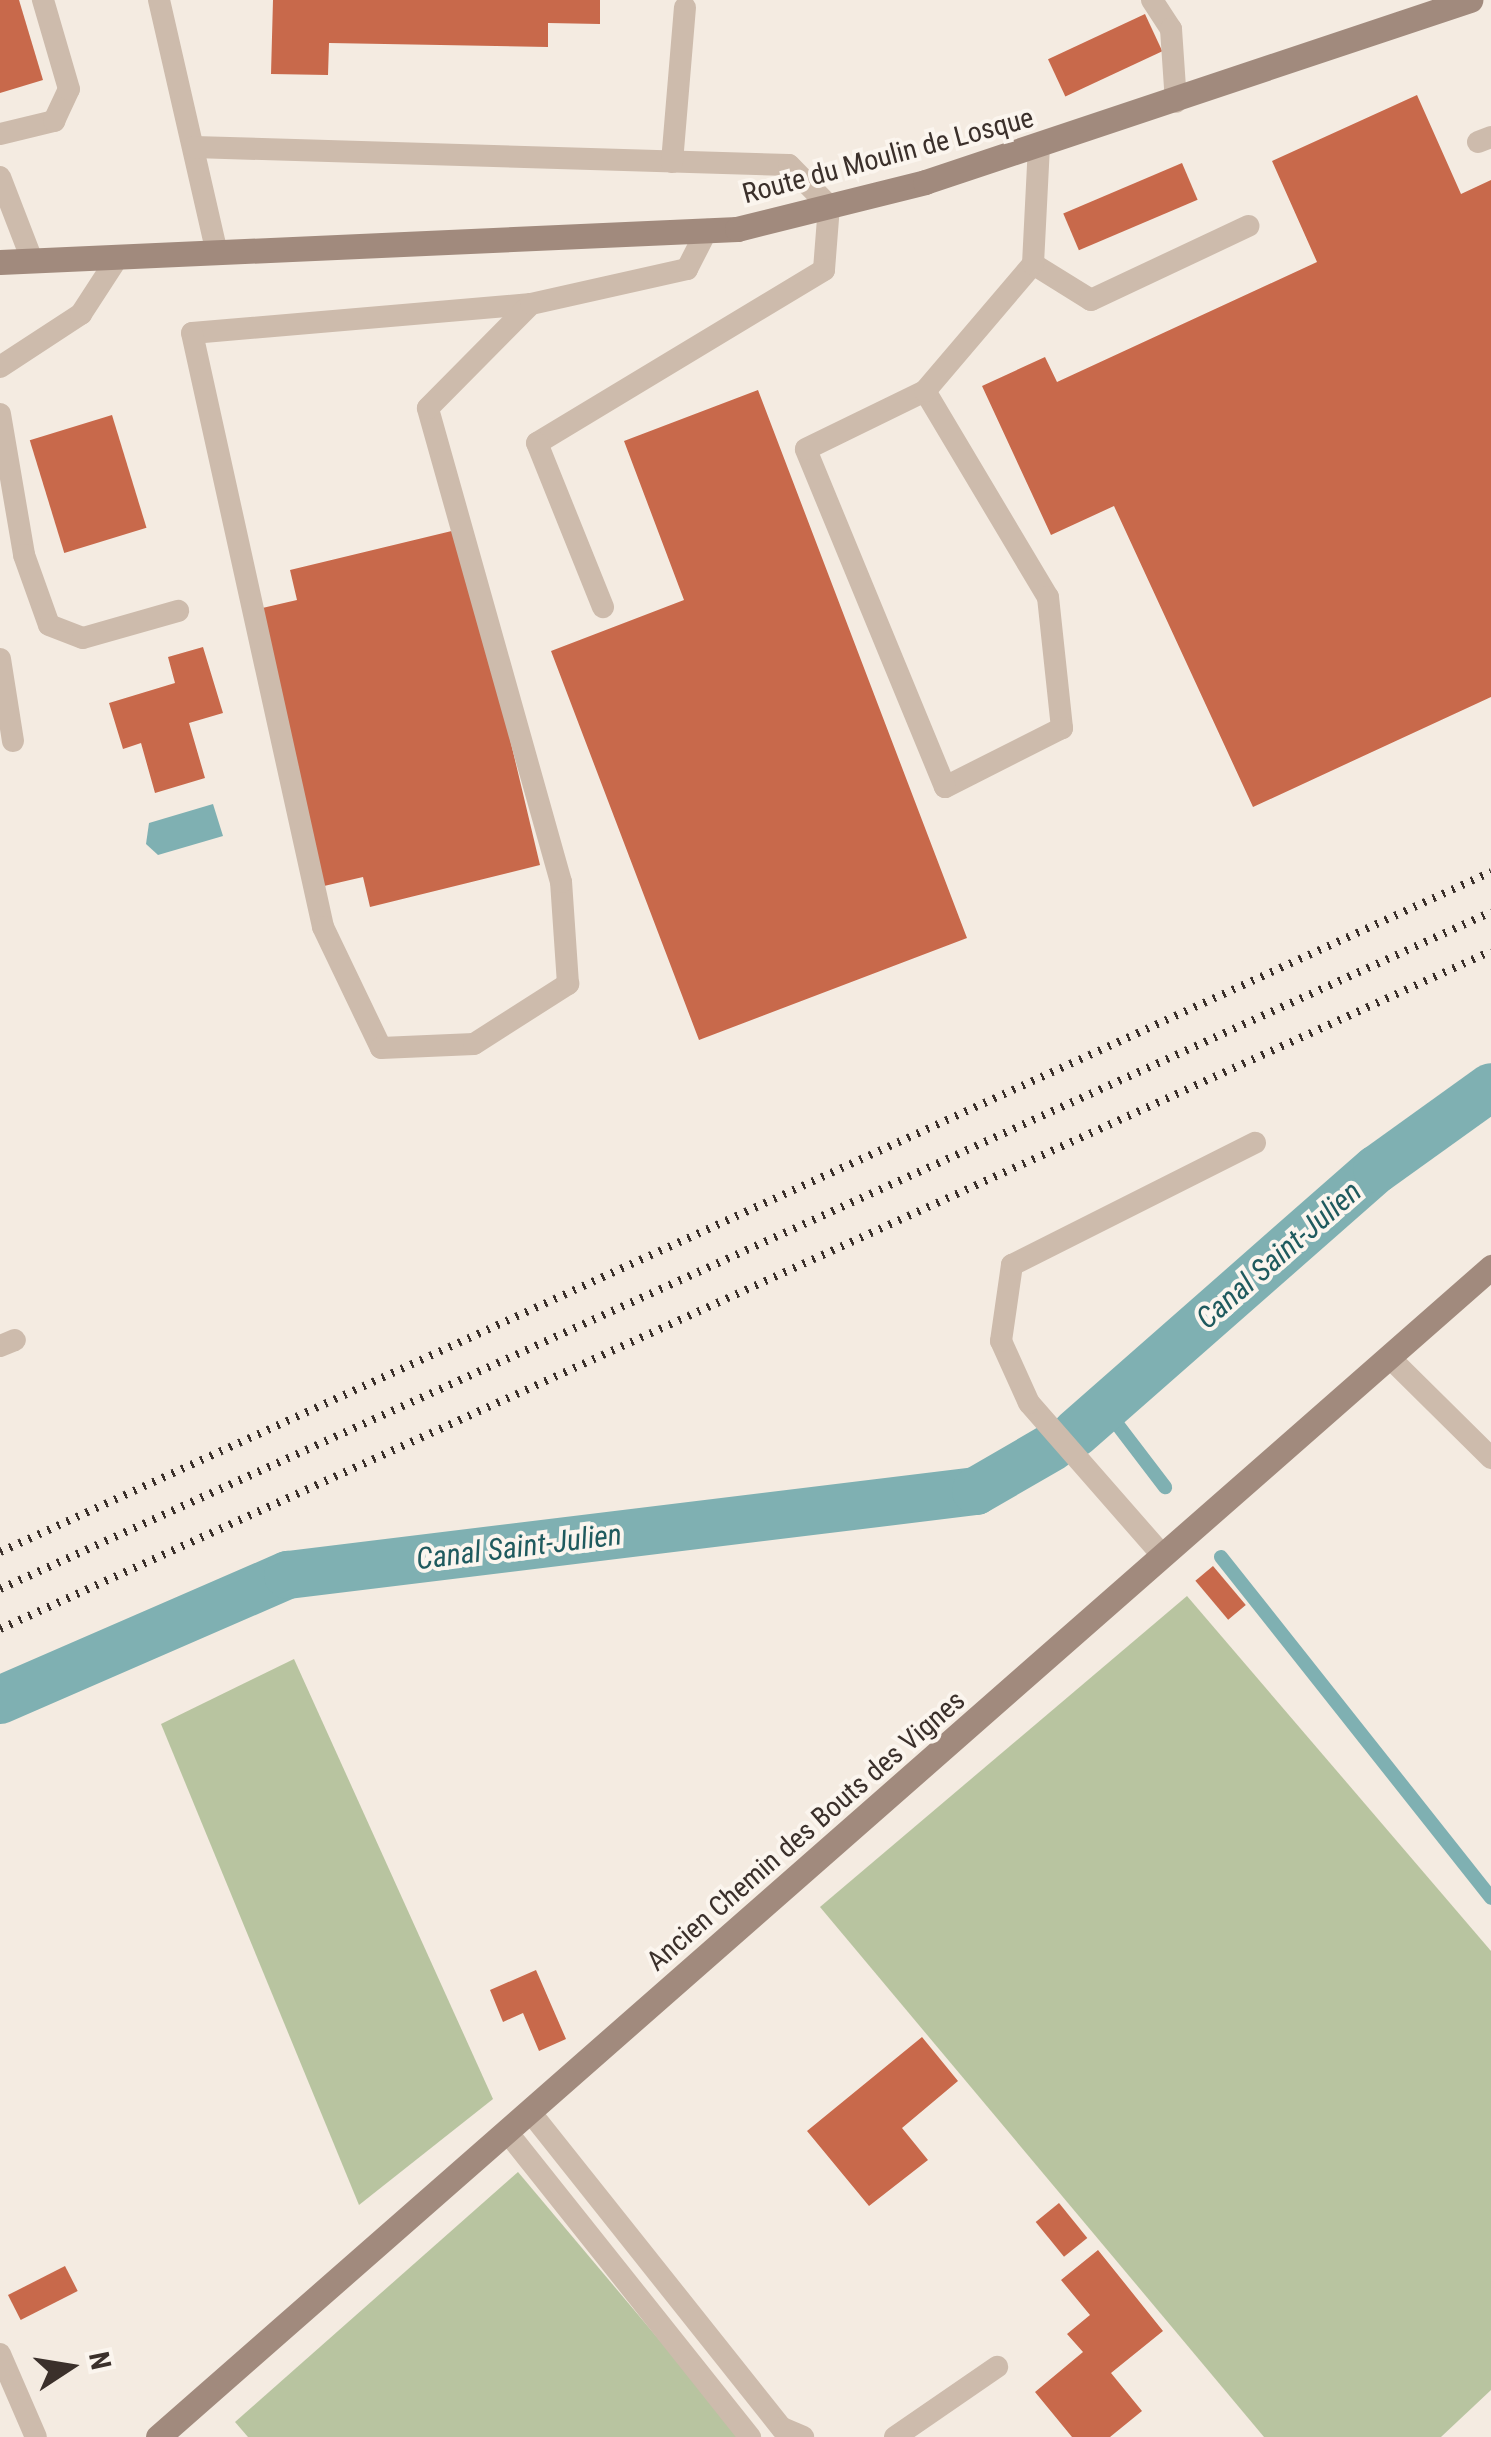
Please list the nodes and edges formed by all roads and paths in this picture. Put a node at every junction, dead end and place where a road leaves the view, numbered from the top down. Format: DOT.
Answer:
graph roads {
  1 [pos="43,0"];
  2 [pos="160,0"];
  3 [pos="1152,0"];
  4 [pos="1470,0"];
  5 [pos="685,8"];
  6 [pos="1176,102"];
  7 [pos="0,134"];
  8 [pos="1039,146"];
  9 [pos="194,147"];
  10 [pos="672,162"];
  11 [pos="0,177"];
  12 [pos="829,206"];
  13 [pos="1248,226"];
  14 [pos="708,230"];
  15 [pos="217,253"];
  16 [pos="118,257"];
  17 [pos="32,260"];
  18 [pos="0,262"];
  19 [pos="1033,264"];
  20 [pos="530,304"];
  21 [pos="0,368"];
  22 [pos="926,390"];
  23 [pos="0,414"];
  24 [pos="603,607"];
  25 [pos="178,611"];
  26 [pos="0,659"];
  27 [pos="13,741"];
  28 [pos="1256,1142"];
  29 [pos="1491,1266"];
  30 [pos="1389,1357"];
  31 [pos="1491,1458"];
  32 [pos="1163,1556"];
  33 [pos="530,2113"];
  34 [pos="508,2133"];
  35 [pos="0,2354"];
  36 [pos="997,2366"];
  37 [pos="36,2437"];
  38 [pos="158,2437"];
  39 [pos="750,2437"];
  40 [pos="802,2437"];
  41 [pos="895,2437"];
  1 -- 7 [label="lane"];
  2 -- 9 [label="lane"];
  3 -- 6 [label="lane"];
  4 -- 6 [label="street, Route du Moulin de Losque"];
  5 -- 10 [label="lane"];
  6 -- 8 [label="street, Route du Moulin de Losque"];
  8 -- 12 [label="street, Route du Moulin de Losque"];
  8 -- 19 [label="lane"];
  9 -- 10 [label="lane"];
  9 -- 15 [label="lane"];
  10 -- 12 [label="lane"];
  11 -- 17 [label="lane"];
  12 -- 14 [label="street, Route du Moulin de Losque"];
  12 -- 24 [label="lane"];
  13 -- 19 [label="lane"];
  14 -- 15 [label="street, Route du Moulin de Losque"];
  14 -- 20 [label="lane"];
  15 -- 16 [label="street, Route du Moulin de Losque"];
  16 -- 17 [label="street, Route du Moulin de Losque"];
  16 -- 21 [label="lane"];
  17 -- 18 [label="street, Route du Moulin de Losque"];
  19 -- 22 [label="lane"];
  20 -- 20 [label="lane"];
  22 -- 22 [label="lane"];
  23 -- 25 [label="lane"];
  26 -- 27 [label="lane"];
  28 -- 32 [label="lane"];
  29 -- 30 [label="street, Ancien Chemin des Bouts des Vignes"];
  30 -- 31 [label="lane"];
  30 -- 32 [label="street, Ancien Chemin des Bouts des Vignes"];
  32 -- 33 [label="street, Ancien Chemin des Bouts des Vignes"];
  33 -- 34 [label="street, Ancien Chemin des Bouts des Vignes"];
  33 -- 40 [label="lane"];
  34 -- 38 [label="street, Ancien Chemin des Bouts des Vignes"];
  34 -- 39 [label="lane"];
  35 -- 37 [label="lane"];
  36 -- 41 [label="lane"];
}
